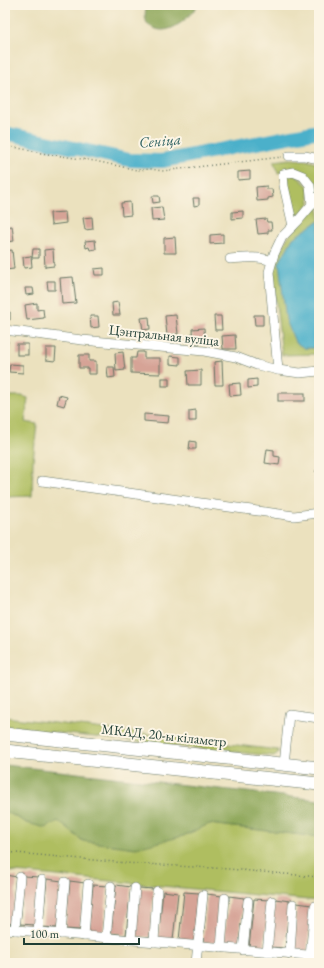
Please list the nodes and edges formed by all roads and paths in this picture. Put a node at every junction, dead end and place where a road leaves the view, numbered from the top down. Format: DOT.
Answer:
graph roads {
  1 [pos="5,145"];
  2 [pos="288,156"];
  3 [pos="319,160"];
  4 [pos="319,196"];
  5 [pos="312,204"];
  6 [pos="293,226"];
  7 [pos="230,259"];
  8 [pos="272,261"];
  9 [pos="5,330"];
  10 [pos="278,370"];
  11 [pos="319,371"];
  12 [pos="315,454"];
  13 [pos="319,454"];
  14 [pos="315,471"];
  15 [pos="319,472"];
  16 [pos="42,481"];
  17 [pos="319,513"];
  18 [pos="319,718"];
  19 [pos="5,734"];
  20 [pos="5,750"];
  21 [pos="284,764"];
  22 [pos="319,768"];
  23 [pos="319,784"];
  24 [pos="5,852"];
  25 [pos="20,877"];
  26 [pos="319,878"];
  27 [pos="42,880"];
  28 [pos="65,882"];
  29 [pos="88,884"];
  30 [pos="111,886"];
  31 [pos="135,888"];
  32 [pos="158,891"];
  33 [pos="202,895"];
  34 [pos="225,898"];
  35 [pos="248,900"];
  36 [pos="272,901"];
  37 [pos="292,904"];
  38 [pos="315,906"];
  39 [pos="5,929"];
  40 [pos="15,930"];
  41 [pos="38,932"];
  42 [pos="61,934"];
  43 [pos="84,936"];
  44 [pos="106,938"];
  45 [pos="130,940"];
  46 [pos="154,942"];
  47 [pos="197,946"];
  48 [pos="221,948"];
  49 [pos="243,950"];
  50 [pos="267,952"];
  51 [pos="290,954"];
  52 [pos="315,956"];
  53 [pos="196,963"];
  1 -- 2 [label="path"];
  2 -- 3 [label="street"];
  4 -- 5 [label="street"];
  5 -- 6 [label="street"];
  5 -- 6 [label="street"];
  6 -- 8 [label="street"];
  7 -- 8 [label="street"];
  8 -- 10 [label="street"];
  9 -- 10 [label="street, Цэнтральная вуліца"];
  10 -- 11 [label="street, Цэнтральная вуліца"];
  12 -- 13 [label="path"];
  14 -- 15 [label="path"];
  16 -- 17 [label="street"];
  18 -- 21 [label="street"];
  19 -- 21 [label="highway, МКАД, 20-ы кіламетр"];
  20 -- 23 [label="highway"];
  21 -- 22 [label="highway, МКАД, 20-ы кіламетр"];
  24 -- 26 [label="path"];
  25 -- 40 [label="street"];
  27 -- 41 [label="street"];
  28 -- 42 [label="street"];
  29 -- 43 [label="street"];
  30 -- 44 [label="street"];
  31 -- 45 [label="street"];
  32 -- 46 [label="street"];
  33 -- 47 [label="street"];
  34 -- 48 [label="street"];
  35 -- 49 [label="street"];
  36 -- 50 [label="street"];
  37 -- 51 [label="street"];
  38 -- 52 [label="street"];
  39 -- 40 [label="street"];
  40 -- 41 [label="street"];
  41 -- 42 [label="street"];
  42 -- 43 [label="street"];
  43 -- 44 [label="street"];
  44 -- 45 [label="street"];
  45 -- 46 [label="street"];
  46 -- 47 [label="street"];
  47 -- 48 [label="street"];
  47 -- 53 [label="street"];
  48 -- 49 [label="street"];
  49 -- 50 [label="street"];
  50 -- 51 [label="street"];
  51 -- 52 [label="street"];
}
